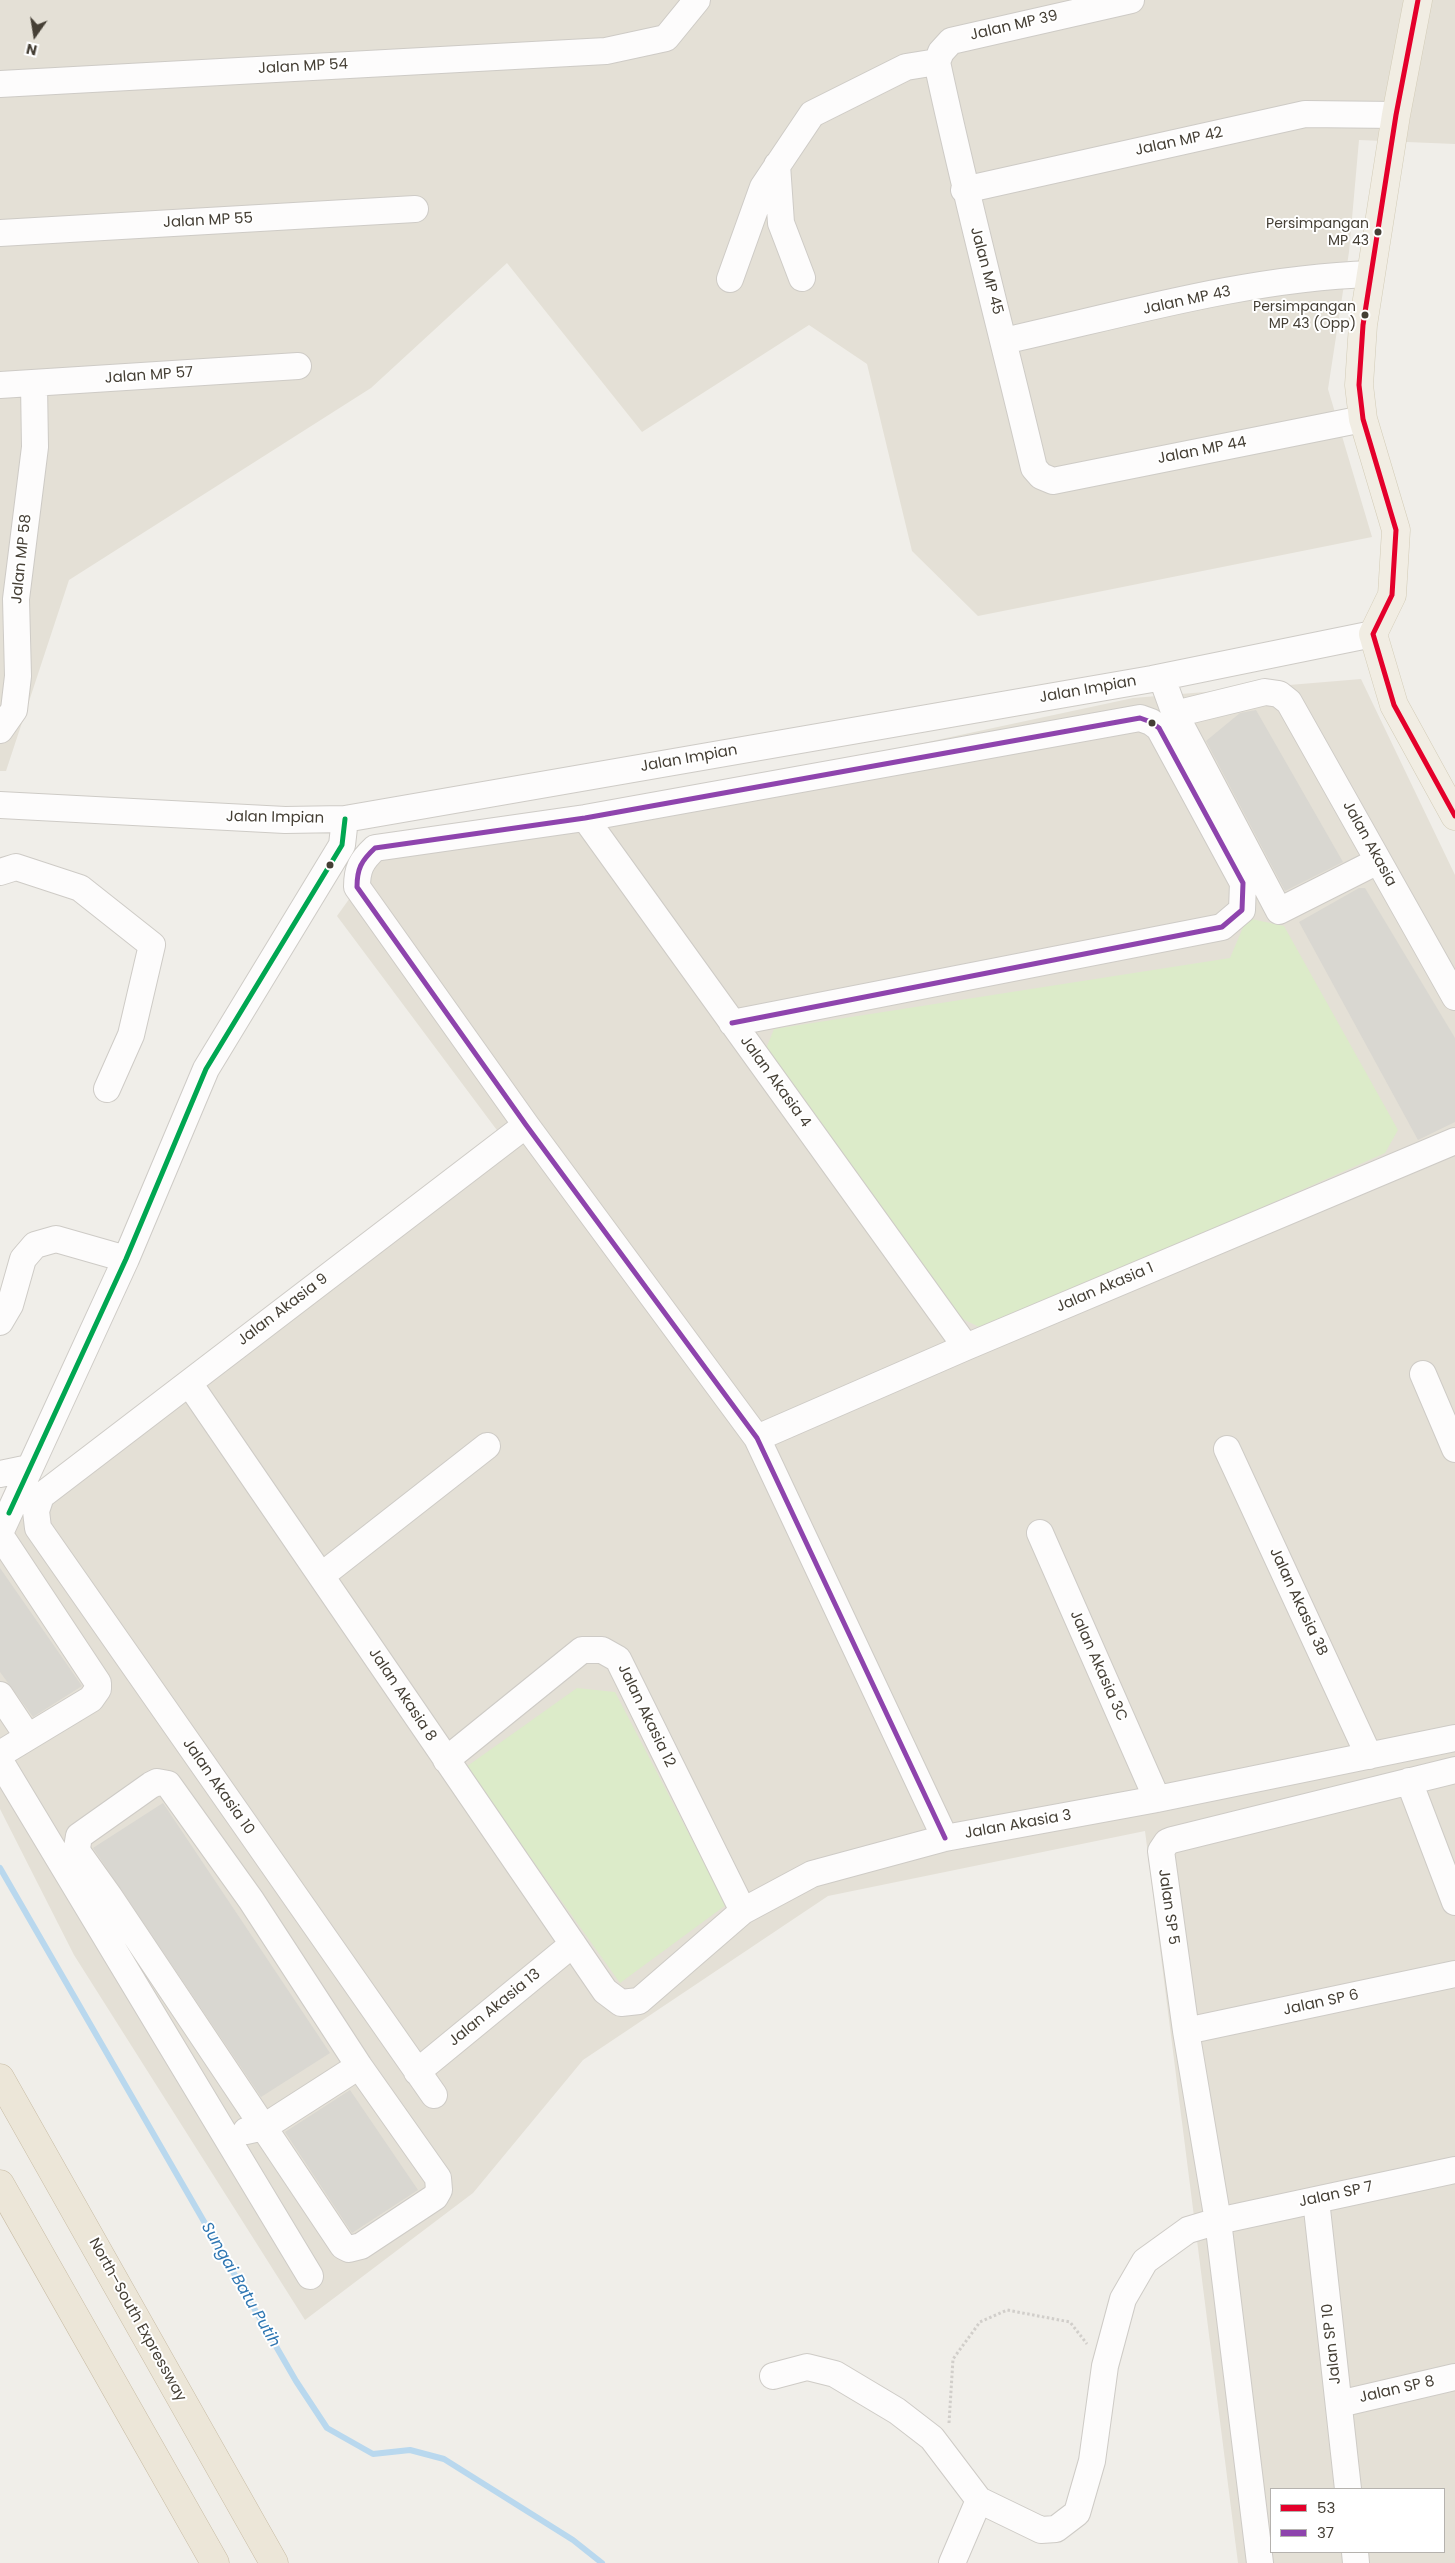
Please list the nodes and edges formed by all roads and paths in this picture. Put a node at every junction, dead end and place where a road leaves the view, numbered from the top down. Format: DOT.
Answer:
graph roads {
  1 [pos="697,0"];
  2 [pos="1418,0"];
  3 [pos="1124,1"];
  4 [pos="937,62"];
  5 [pos="0,84"];
  6 [pos="1396,115"];
  7 [pos="777,165"];
  8 [pos="964,190"];
  9 [pos="415,209"];
  10 [pos="0,233"];
  11 [pos="1371,274"];
  12 [pos="730,278"];
  13 [pos="802,278"];
  14 [pos="1004,341"];
  15 [pos="298,366"];
  16 [pos="34,384"];
  17 [pos="0,385"];
  18 [pos="1363,419"];
  19 [pos="1041,476"];
  20 [pos="1373,634"];
  21 [pos="1162,678"];
  22 [pos="1163,718"];
  23 [pos="0,730"];
  24 [pos="0,805"];
  25 [pos="1455,816"];
  26 [pos="585,818"];
  27 [pos="345,819"];
  28 [pos="1378,861"];
  29 [pos="0,872"];
  30 [pos="1455,997"];
  31 [pos="732,1022"];
  32 [pos="107,1089"];
  33 [pos="526,1125"];
  34 [pos="1455,1141"];
  35 [pos="126,1259"];
  36 [pos="0,1322"];
  37 [pos="966,1347"];
  38 [pos="1423,1374"];
  39 [pos="189,1382"];
  40 [pos="757,1438"];
  41 [pos="487,1446"];
  42 [pos="1227,1449"];
  43 [pos="1455,1449"];
  44 [pos="29,1468"];
  45 [pos="0,1474"];
  46 [pos="41,1496"];
  47 [pos="1040,1533"];
  48 [pos="0,1534"];
  49 [pos="321,1576"];
  50 [pos="0,1695"];
  51 [pos="28,1736"];
  52 [pos="1455,1738"];
  53 [pos="0,1754"];
  54 [pos="1369,1756"];
  55 [pos="446,1760"];
  56 [pos="0,1761"];
  57 [pos="1455,1770"];
  58 [pos="1409,1781"];
  59 [pos="1157,1799"];
  60 [pos="945,1838"];
  61 [pos="97,1899"];
  62 [pos="1455,1902"];
  63 [pos="743,1911"];
  64 [pos="573,1944"];
  65 [pos="1455,1974"];
  66 [pos="621,2002"];
  67 [pos="1186,2031"];
  68 [pos="359,2066"];
  69 [pos="417,2072"];
  70 [pos="0,2078"];
  71 [pos="434,2095"];
  72 [pos="264,2127"];
  73 [pos="226,2136"];
  74 [pos="1455,2170"];
  75 [pos="0,2184"];
  76 [pos="1316,2200"];
  77 [pos="1218,2221"];
  78 [pos="310,2276"];
  79 [pos="1104,2366"];
  80 [pos="773,2376"];
  81 [pos="1455,2377"];
  82 [pos="1339,2404"];
  83 [pos="940,2449"];
  84 [pos="1348,2488"];
  85 [pos="979,2500"];
  86 [pos="215,2563"];
  87 [pos="274,2563"];
  88 [pos="952,2563"];
  89 [pos="1260,2563"];
  1 -- 5 [label="street, Jalan MP 54"];
  2 -- 6 [label="main road"];
  3 -- 4 [label="street, Jalan MP 39"];
  4 -- 7 [label="street"];
  4 -- 8 [label="street, Jalan MP 45"];
  6 -- 8 [label="street, Jalan MP 42"];
  6 -- 11 [label="main road"];
  7 -- 12 [label="street"];
  7 -- 13 [label="street"];
  8 -- 14 [label="street, Jalan MP 45"];
  9 -- 10 [label="street, Jalan MP 55"];
  11 -- 14 [label="street, Jalan MP 43"];
  11 -- 18 [label="main road"];
  14 -- 19 [label="street, Jalan MP 45"];
  15 -- 16 [label="street, Jalan MP 57"];
  16 -- 17 [label="street, Jalan MP 57"];
  16 -- 23 [label="street, Jalan MP 58"];
  18 -- 19 [label="street, Jalan MP 44"];
  18 -- 20 [label="main road"];
  20 -- 21 [label="street, Jalan Impian"];
  20 -- 25 [label="main road"];
  21 -- 22 [label="street"];
  21 -- 27 [label="street, Jalan Impian"];
  22 -- 26 [label="street"];
  22 -- 28 [label="street, Jalan Akasia"];
  22 -- 28 [label="street"];
  22 -- 31 [label="street"];
  24 -- 27 [label="street, Jalan Impian"];
  26 -- 31 [label="street, Jalan Akasia 4"];
  26 -- 33 [label="street"];
  27 -- 35 [label="street"];
  28 -- 30 [label="street, Jalan Akasia"];
  29 -- 32 [label="street"];
  31 -- 37 [label="street, Jalan Akasia 4"];
  33 -- 39 [label="street, Jalan Akasia 9"];
  33 -- 40 [label="street"];
  34 -- 37 [label="street, Jalan Akasia 1"];
  35 -- 36 [label="street"];
  35 -- 44 [label="street"];
  37 -- 40 [label="street, Jalan Akasia 1"];
  38 -- 43 [label="street"];
  39 -- 46 [label="street, Jalan Akasia 9"];
  39 -- 49 [label="street, Jalan Akasia 8"];
  40 -- 60 [label="street"];
  41 -- 49 [label="street"];
  42 -- 54 [label="street, Jalan Akasia 3B"];
  44 -- 45 [label="street"];
  44 -- 48 [label="street"];
  46 -- 69 [label="street, Jalan Akasia 10"];
  47 -- 59 [label="street, Jalan Akasia 3C"];
  48 -- 51 [label="street"];
  49 -- 55 [label="street, Jalan Akasia 8"];
  50 -- 51 [label="street"];
  51 -- 53 [label="street"];
  52 -- 54 [label="street, Jalan Akasia 3"];
  54 -- 59 [label="street, Jalan Akasia 3"];
  55 -- 63 [label="street, Jalan Akasia 12"];
  55 -- 64 [label="street, Jalan Akasia 8"];
  56 -- 61 [label="street"];
  57 -- 58 [label="street"];
  58 -- 62 [label="street"];
  58 -- 67 [label="street, Jalan SP 5"];
  59 -- 60 [label="street, Jalan Akasia 3"];
  60 -- 63 [label="street, Jalan Akasia 3"];
  61 -- 68 [label="street"];
  61 -- 72 [label="street"];
  61 -- 73 [label="street"];
  63 -- 66 [label="street, Jalan Akasia 3"];
  64 -- 66 [label="street, Jalan Akasia 8"];
  64 -- 69 [label="street, Jalan Akasia 13"];
  65 -- 67 [label="street, Jalan SP 6"];
  67 -- 77 [label="street, Jalan SP 5"];
  68 -- 72 [label="street"];
  68 -- 72 [label="street"];
  69 -- 71 [label="street, Jalan Akasia 10"];
  70 -- 87 [label="highway, North–South Expressway"];
  72 -- 73 [label="street"];
  73 -- 78 [label="street"];
  74 -- 76 [label="street, Jalan SP 7"];
  75 -- 86 [label="highway"];
  76 -- 77 [label="street, Jalan SP 7"];
  76 -- 82 [label="street, Jalan SP 10"];
  77 -- 79 [label="street, Jalan SP 7"];
  77 -- 89 [label="street, Jalan SP 5"];
  79 -- 83 [label="path"];
  79 -- 85 [label="street, Jalan SP 7"];
  80 -- 83 [label="street"];
  81 -- 82 [label="street, Jalan SP 8"];
  82 -- 84 [label="street, Jalan SP 10"];
  83 -- 85 [label="street"];
  85 -- 88 [label="street"];
}
